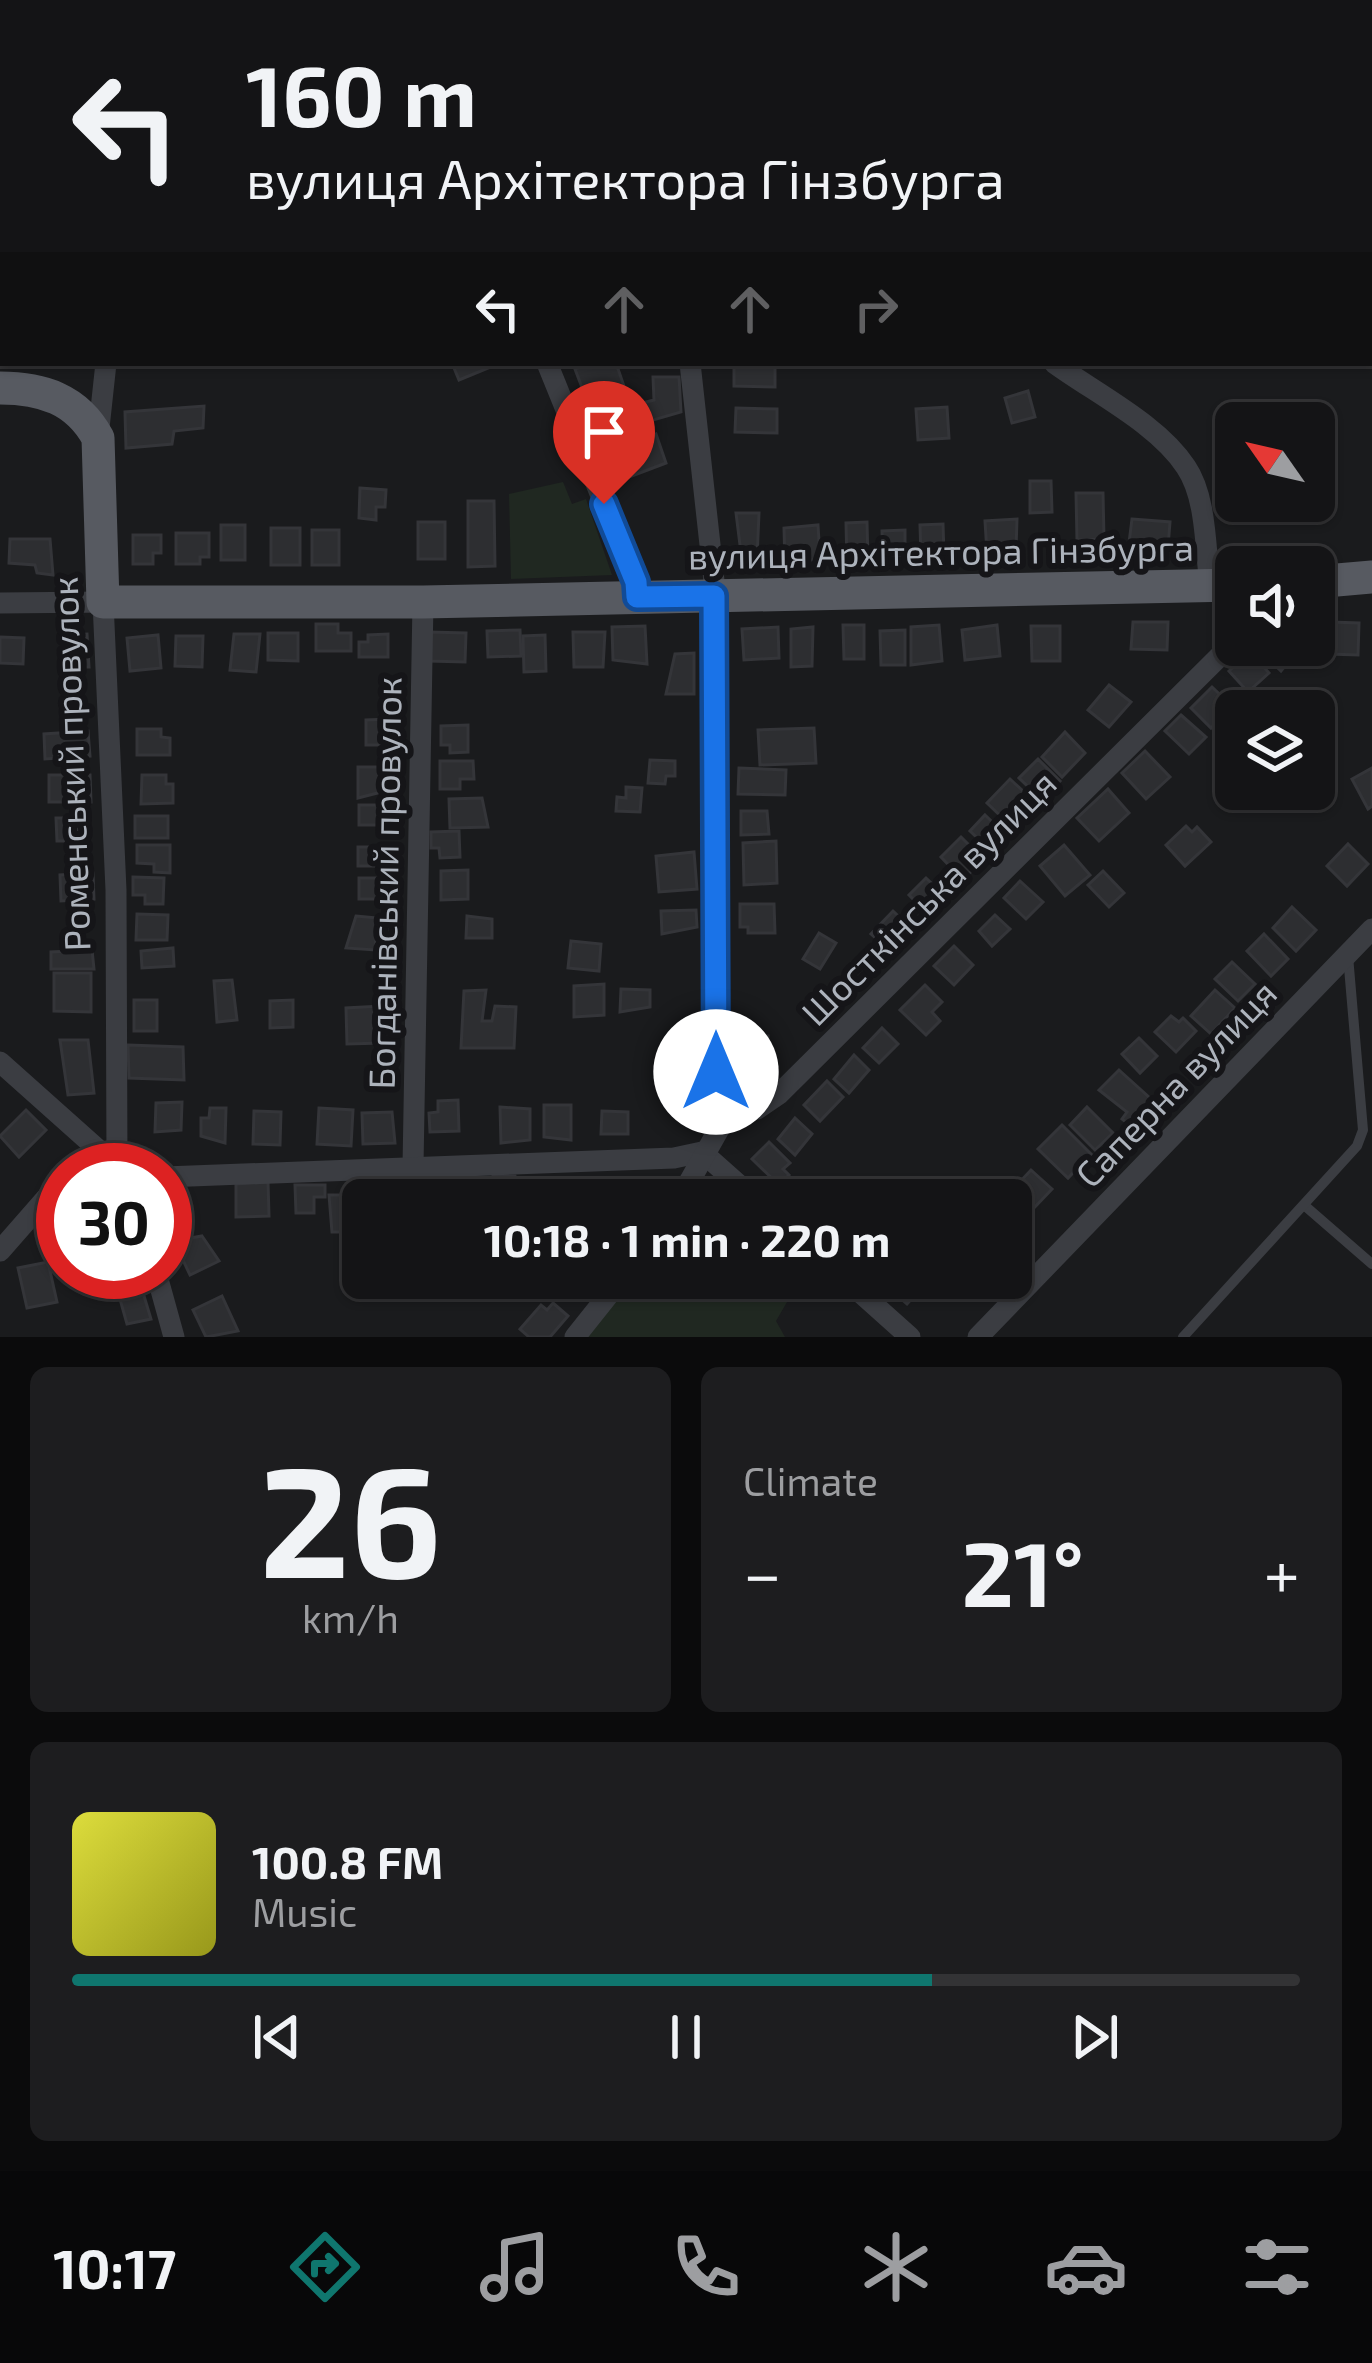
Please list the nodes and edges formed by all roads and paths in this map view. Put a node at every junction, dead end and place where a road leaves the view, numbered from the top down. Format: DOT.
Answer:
graph roads {
  1 [pos="106,366"];
  2 [pos="548,366"];
  3 [pos="690,366"];
  4 [pos="1058,366"];
  5 [pos="0,388"];
  6 [pos="98,438"];
  7 [pos="1215,557"];
  8 [pos="1372,577"];
  9 [pos="1335,580"];
  10 [pos="1215,585"];
  11 [pos="714,596"];
  12 [pos="637,597"];
  13 [pos="103,602"];
  14 [pos="423,602"];
  15 [pos="0,603"];
  16 [pos="1215,661"];
  17 [pos="1372,929"];
  18 [pos="1348,953"];
  19 [pos="0,1063"];
  20 [pos="728,1113"];
  21 [pos="87,1143"];
  22 [pos="125,1143"];
  23 [pos="702,1152"];
  24 [pos="413,1166"];
  25 [pos="192,1176"];
  26 [pos="689,1179"];
  27 [pos="732,1179"];
  28 [pos="1304,1205"];
  29 [pos="36,1210"];
  30 [pos="0,1251"];
  31 [pos="1372,1264"];
  32 [pos="163,1299"];
  33 [pos="605,1299"];
  34 [pos="867,1299"];
  35 [pos="174,1337"];
  36 [pos="575,1337"];
  37 [pos="910,1337"];
  38 [pos="978,1337"];
  39 [pos="1183,1337"];
  1 -- 6 [label="street, Роменський провулок"];
  2 -- 12 [label="street"];
  3 -- 11 [label="street"];
  4 -- 7 [label="street"];
  5 -- 6 [label="main road"];
  6 -- 13 [label="main road, Роменський провулок"];
  8 -- 9 [label="main road"];
  10 -- 11 [label="main road, вулиця Архітектора Гінзбурга"];
  11 -- 12 [label="main road, вулиця Архітектора Гінзбурга"];
  11 -- 20 [label="street"];
  12 -- 14 [label="main road, вулиця Архітектора Гінзбурга"];
  13 -- 14 [label="main road, вулиця Архітектора Гінзбурга"];
  13 -- 15 [label="street, вулиця Архітектора Гінзбурга"];
  13 -- 22 [label="street, Роменський провулок"];
  14 -- 24 [label="street, Богданівський провулок"];
  16 -- 20 [label="street, Шосткінська вулиця"];
  17 -- 18 [label="street, Саперна вулиця"];
  18 -- 28 [label="lane"];
  18 -- 38 [label="street, Саперна вулиця"];
  19 -- 21 [label="street"];
  20 -- 23 [label="street"];
  23 -- 24 [label="street"];
  23 -- 26 [label="street"];
  23 -- 27 [label="street"];
  24 -- 25 [label="street"];
  28 -- 31 [label="lane"];
  28 -- 39 [label="lane"];
  29 -- 30 [label="street"];
  32 -- 35 [label="street"];
  33 -- 36 [label="street"];
  34 -- 37 [label="street"];
}
